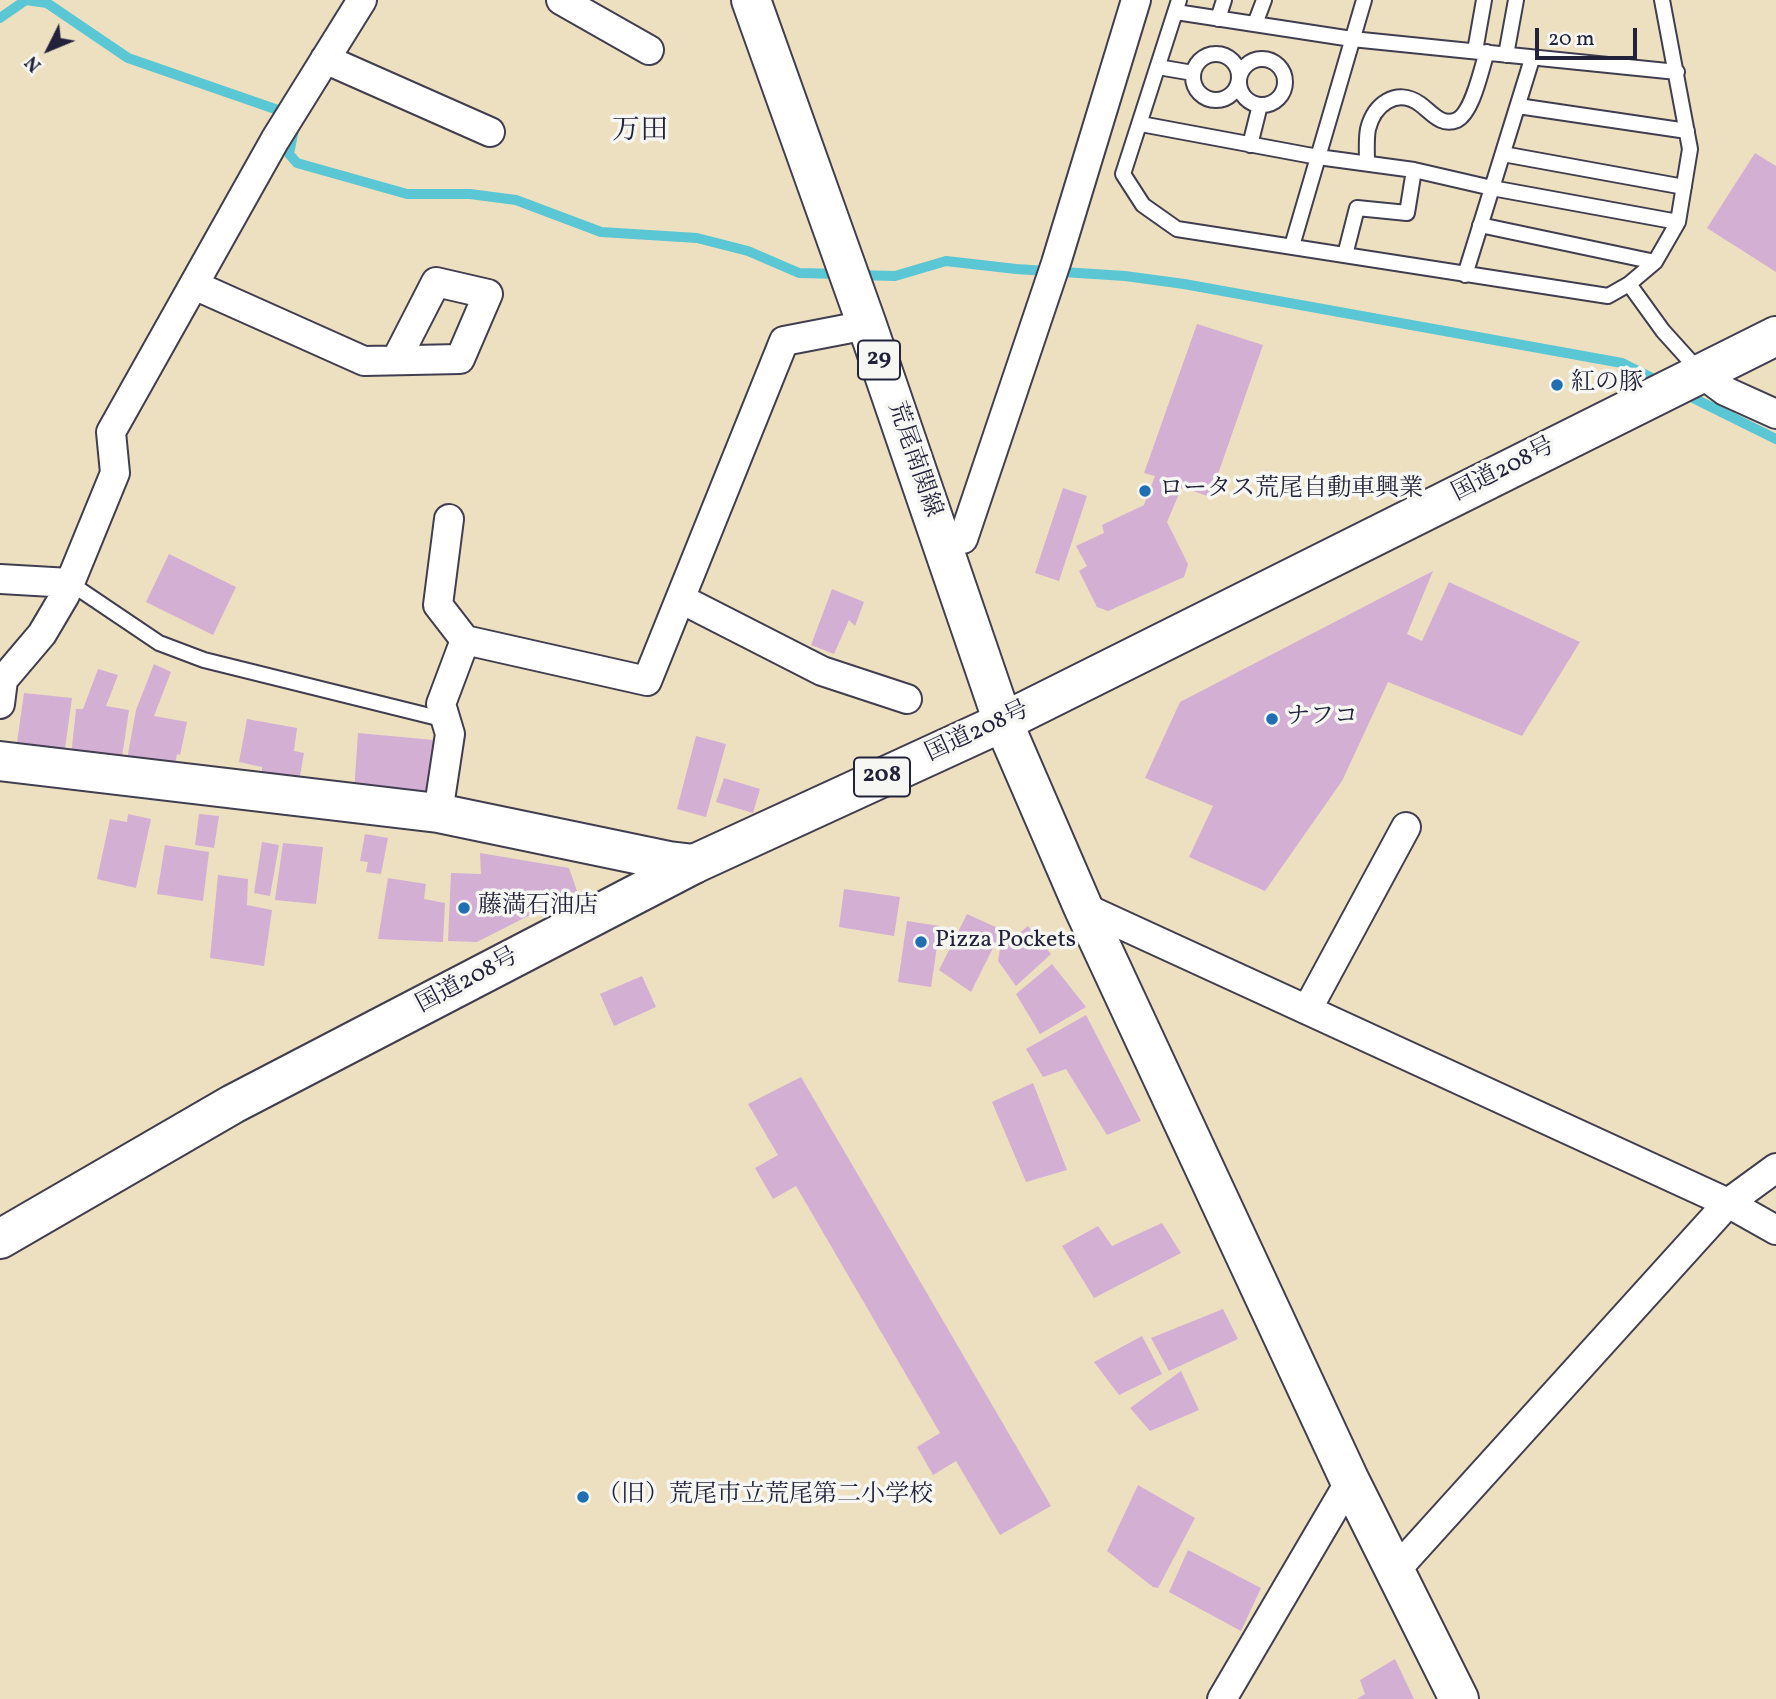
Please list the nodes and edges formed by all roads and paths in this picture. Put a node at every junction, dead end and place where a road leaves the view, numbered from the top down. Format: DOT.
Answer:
graph roads {
  1 [pos="362,0"];
  2 [pos="561,0"];
  3 [pos="751,0"];
  4 [pos="1136,0"];
  5 [pos="1224,0"];
  6 [pos="1264,0"];
  7 [pos="1364,0"];
  8 [pos="1484,0"];
  9 [pos="1516,0"];
  10 [pos="1662,0"];
  11 [pos="1177,6"];
  12 [pos="1218,19"];
  13 [pos="1255,24"];
  14 [pos="1352,39"];
  15 [pos="649,50"];
  16 [pos="1481,51"];
  17 [pos="1506,55"];
  18 [pos="325,59"];
  19 [pos="1532,59"];
  20 [pos="1158,67"];
  21 [pos="1677,72"];
  22 [pos="1194,73"];
  23 [pos="1240,79"];
  24 [pos="1260,105"];
  25 [pos="1518,106"];
  26 [pos="1141,124"];
  27 [pos="1687,131"];
  28 [pos="490,132"];
  29 [pos="1250,145"];
  30 [pos="1503,154"];
  31 [pos="1318,158"];
  32 [pos="1367,162"];
  33 [pos="1414,170"];
  34 [pos="1684,187"];
  35 [pos="1492,188"];
  36 [pos="1678,222"];
  37 [pos="1480,225"];
  38 [pos="1292,246"];
  39 [pos="1345,255"];
  40 [pos="1655,262"];
  41 [pos="1465,275"];
  42 [pos="1629,284"];
  43 [pos="194,285"];
  44 [pos="867,325"];
  45 [pos="1776,336"];
  46 [pos="396,360"];
  47 [pos="1701,373"];
  48 [pos="1776,414"];
  49 [pos="449,519"];
  50 [pos="940,540"];
  51 [pos="0,579"];
  52 [pos="70,583"];
  53 [pos="681,599"];
  54 [pos="464,640"];
  55 [pos="907,699"];
  56 [pos="0,704"];
  57 [pos="446,720"];
  58 [pos="1003,722"];
  59 [pos="0,761"];
  60 [pos="438,813"];
  61 [pos="1406,827"];
  62 [pos="694,864"];
  63 [pos="1083,907"];
  64 [pos="1307,1010"];
  65 [pos="1776,1168"];
  66 [pos="1728,1203"];
  67 [pos="1776,1230"];
  68 [pos="0,1239"];
  69 [pos="1350,1481"];
  70 [pos="1394,1572"];
  71 [pos="1222,1699"];
  72 [pos="1459,1699"];
  1 -- 18 [label="street"];
  2 -- 15 [label="street"];
  3 -- 44 [label="main road, 荒尾南関線 / 29"];
  4 -- 50 [label="street"];
  5 -- 12 [label="lane"];
  6 -- 13 [label="lane"];
  7 -- 14 [label="lane"];
  8 -- 16 [label="lane"];
  9 -- 17 [label="lane"];
  10 -- 21 [label="lane"];
  11 -- 12 [label="lane"];
  11 -- 20 [label="lane"];
  12 -- 13 [label="lane"];
  13 -- 14 [label="lane"];
  14 -- 16 [label="lane"];
  14 -- 31 [label="lane"];
  16 -- 17 [label="lane"];
  16 -- 32 [label="lane"];
  17 -- 19 [label="lane"];
  18 -- 28 [label="street"];
  18 -- 43 [label="street"];
  19 -- 21 [label="lane"];
  19 -- 25 [label="lane"];
  20 -- 22 [label="lane"];
  20 -- 26 [label="lane"];
  21 -- 27 [label="lane"];
  22 -- 23 [label="lane"];
  22 -- 23 [label="lane"];
  23 -- 24 [label="lane"];
  23 -- 24 [label="lane"];
  24 -- 29 [label="lane"];
  25 -- 27 [label="lane"];
  25 -- 30 [label="lane"];
  26 -- 29 [label="lane"];
  26 -- 38 [label="lane"];
  27 -- 34 [label="lane"];
  29 -- 31 [label="lane"];
  30 -- 34 [label="lane"];
  30 -- 35 [label="lane"];
  31 -- 32 [label="lane"];
  31 -- 38 [label="lane"];
  32 -- 33 [label="lane"];
  33 -- 35 [label="lane"];
  33 -- 39 [label="lane"];
  34 -- 36 [label="lane"];
  35 -- 36 [label="lane"];
  35 -- 37 [label="lane"];
  36 -- 40 [label="lane"];
  37 -- 40 [label="lane"];
  37 -- 41 [label="lane"];
  38 -- 39 [label="lane"];
  39 -- 41 [label="lane"];
  40 -- 42 [label="lane"];
  41 -- 42 [label="lane"];
  42 -- 47 [label="lane"];
  43 -- 46 [label="street"];
  43 -- 52 [label="street"];
  44 -- 50 [label="main road, 荒尾南関線 / 29"];
  44 -- 53 [label="street"];
  45 -- 47 [label="main road, 国道208号 / 208"];
  47 -- 48 [label="street"];
  47 -- 58 [label="main road, 国道208号 / 208"];
  49 -- 54 [label="street"];
  50 -- 58 [label="main road, 荒尾南関線 / 29"];
  51 -- 52 [label="street"];
  52 -- 56 [label="street"];
  52 -- 57 [label="lane"];
  53 -- 54 [label="street"];
  53 -- 55 [label="street"];
  54 -- 57 [label="street"];
  57 -- 60 [label="street"];
  58 -- 62 [label="main road, 国道208号 / 208"];
  58 -- 63 [label="main road, 荒尾南関線"];
  59 -- 60 [label="main road"];
  60 -- 62 [label="main road"];
  61 -- 64 [label="street"];
  62 -- 68 [label="main road, 国道208号 / 208"];
  63 -- 64 [label="street"];
  63 -- 69 [label="main road, 荒尾南関線"];
  64 -- 66 [label="street"];
  65 -- 66 [label="street"];
  66 -- 67 [label="street"];
  66 -- 70 [label="street"];
  69 -- 70 [label="main road, 荒尾南関線"];
  69 -- 71 [label="street"];
  70 -- 72 [label="main road, 荒尾南関線"];
}
